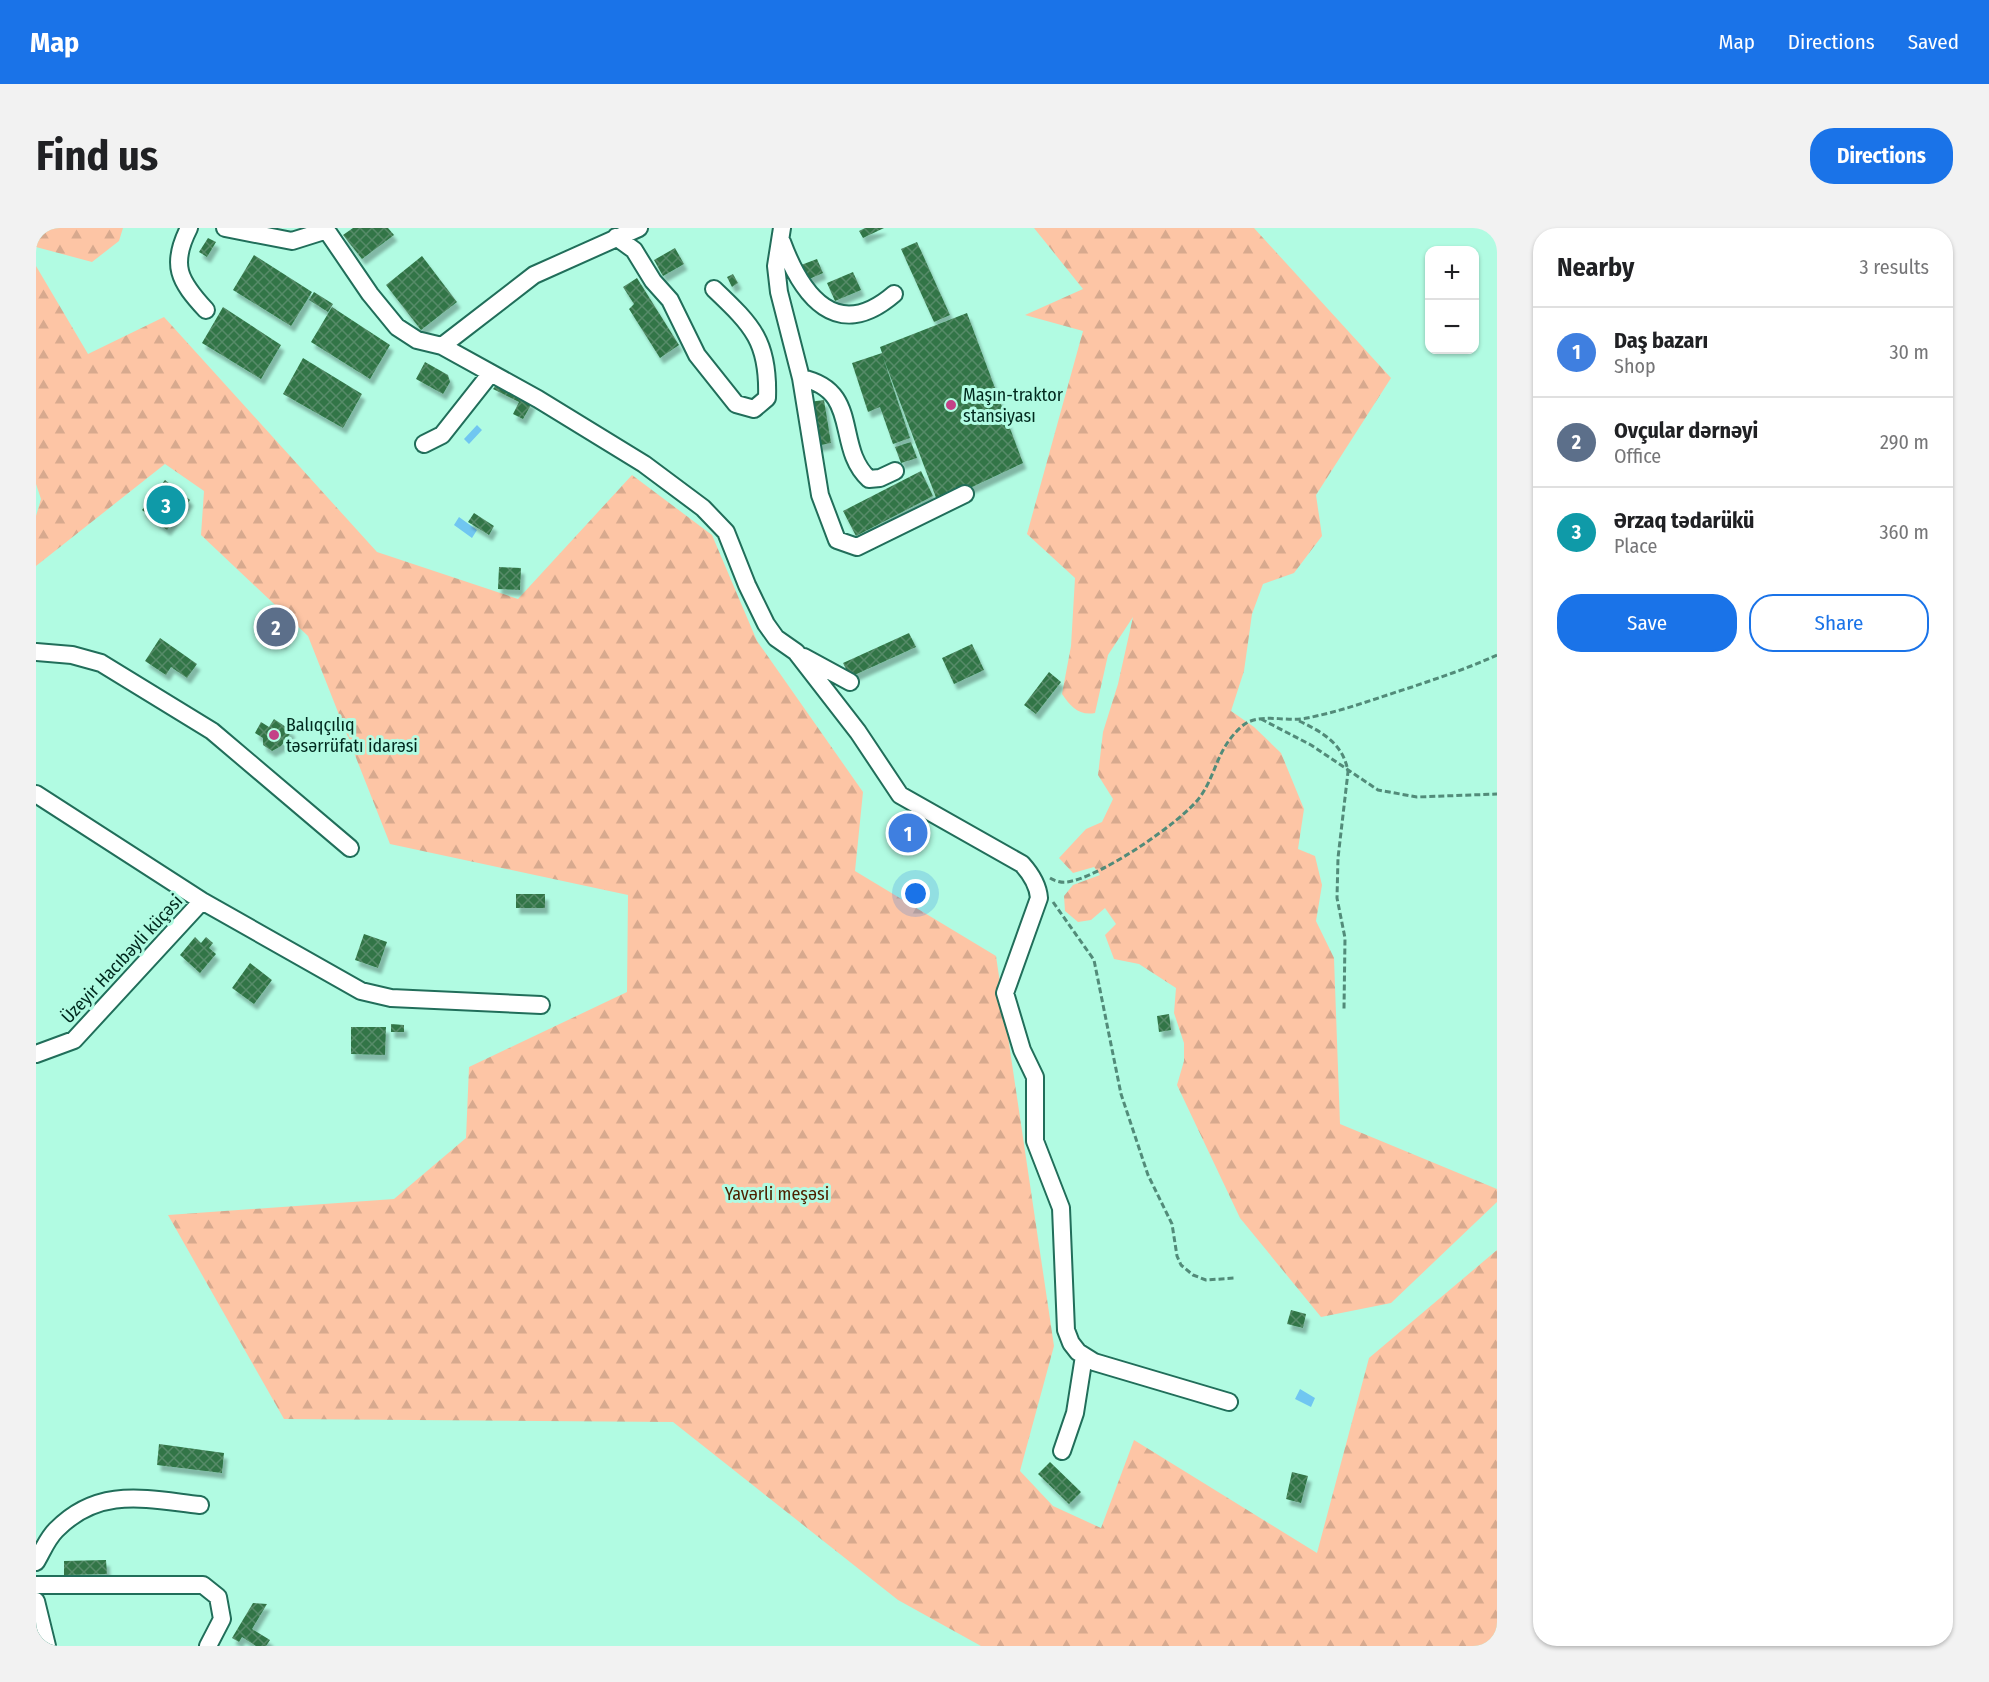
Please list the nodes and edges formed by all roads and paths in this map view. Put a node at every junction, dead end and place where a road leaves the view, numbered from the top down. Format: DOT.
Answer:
graph roads {
  1 [pos="189,228"];
  2 [pos="225,228"];
  3 [pos="639,228"];
  4 [pos="326,229"];
  5 [pos="782,235"];
  6 [pos="616,237"];
  7 [pos="714,289"];
  8 [pos="894,294"];
  9 [pos="206,310"];
  10 [pos="442,346"];
  11 [pos="491,372"];
  12 [pos="801,378"];
  13 [pos="424,444"];
  14 [pos="895,471"];
  15 [pos="965,494"];
  16 [pos="36,652"];
  17 [pos="796,652"];
  18 [pos="1497,655"];
  19 [pos="850,682"];
  20 [pos="1260,719"];
  21 [pos="1298,720"];
  22 [pos="1348,772"];
  23 [pos="36,794"];
  24 [pos="1497,794"];
  25 [pos="350,848"];
  26 [pos="1022,864"];
  27 [pos="1051,899"];
  28 [pos="202,901"];
  29 [pos="541,1005"];
  30 [pos="1344,1009"];
  31 [pos="36,1054"];
  32 [pos="1235,1278"];
  33 [pos="1084,1356"];
  34 [pos="1229,1402"];
  35 [pos="1062,1451"];
  36 [pos="200,1505"];
  37 [pos="36,1562"];
  38 [pos="36,1585"];
  39 [pos="36,1601"];
  40 [pos="46,1646"];
  41 [pos="208,1646"];
  1 -- 9 [label="street"];
  2 -- 4 [label="street"];
  3 -- 6 [label="street"];
  4 -- 10 [label="street"];
  5 -- 8 [label="street"];
  5 -- 12 [label="street"];
  6 -- 7 [label="street"];
  6 -- 10 [label="street"];
  10 -- 11 [label="street"];
  11 -- 13 [label="street"];
  11 -- 17 [label="street"];
  12 -- 14 [label="street"];
  12 -- 15 [label="street"];
  16 -- 25 [label="street"];
  17 -- 19 [label="street"];
  17 -- 26 [label="street"];
  18 -- 21 [label="path"];
  20 -- 21 [label="path"];
  20 -- 22 [label="path"];
  20 -- 26 [label="path"];
  21 -- 22 [label="path"];
  22 -- 24 [label="path"];
  22 -- 30 [label="path"];
  23 -- 28 [label="street"];
  26 -- 33 [label="street"];
  27 -- 32 [label="path"];
  28 -- 29 [label="street"];
  28 -- 31 [label="street, Üzeyir Hacıbəyli küçəsi"];
  33 -- 34 [label="street"];
  33 -- 35 [label="street"];
  36 -- 37 [label="street"];
  38 -- 41 [label="street"];
  39 -- 40 [label="street"];
}
